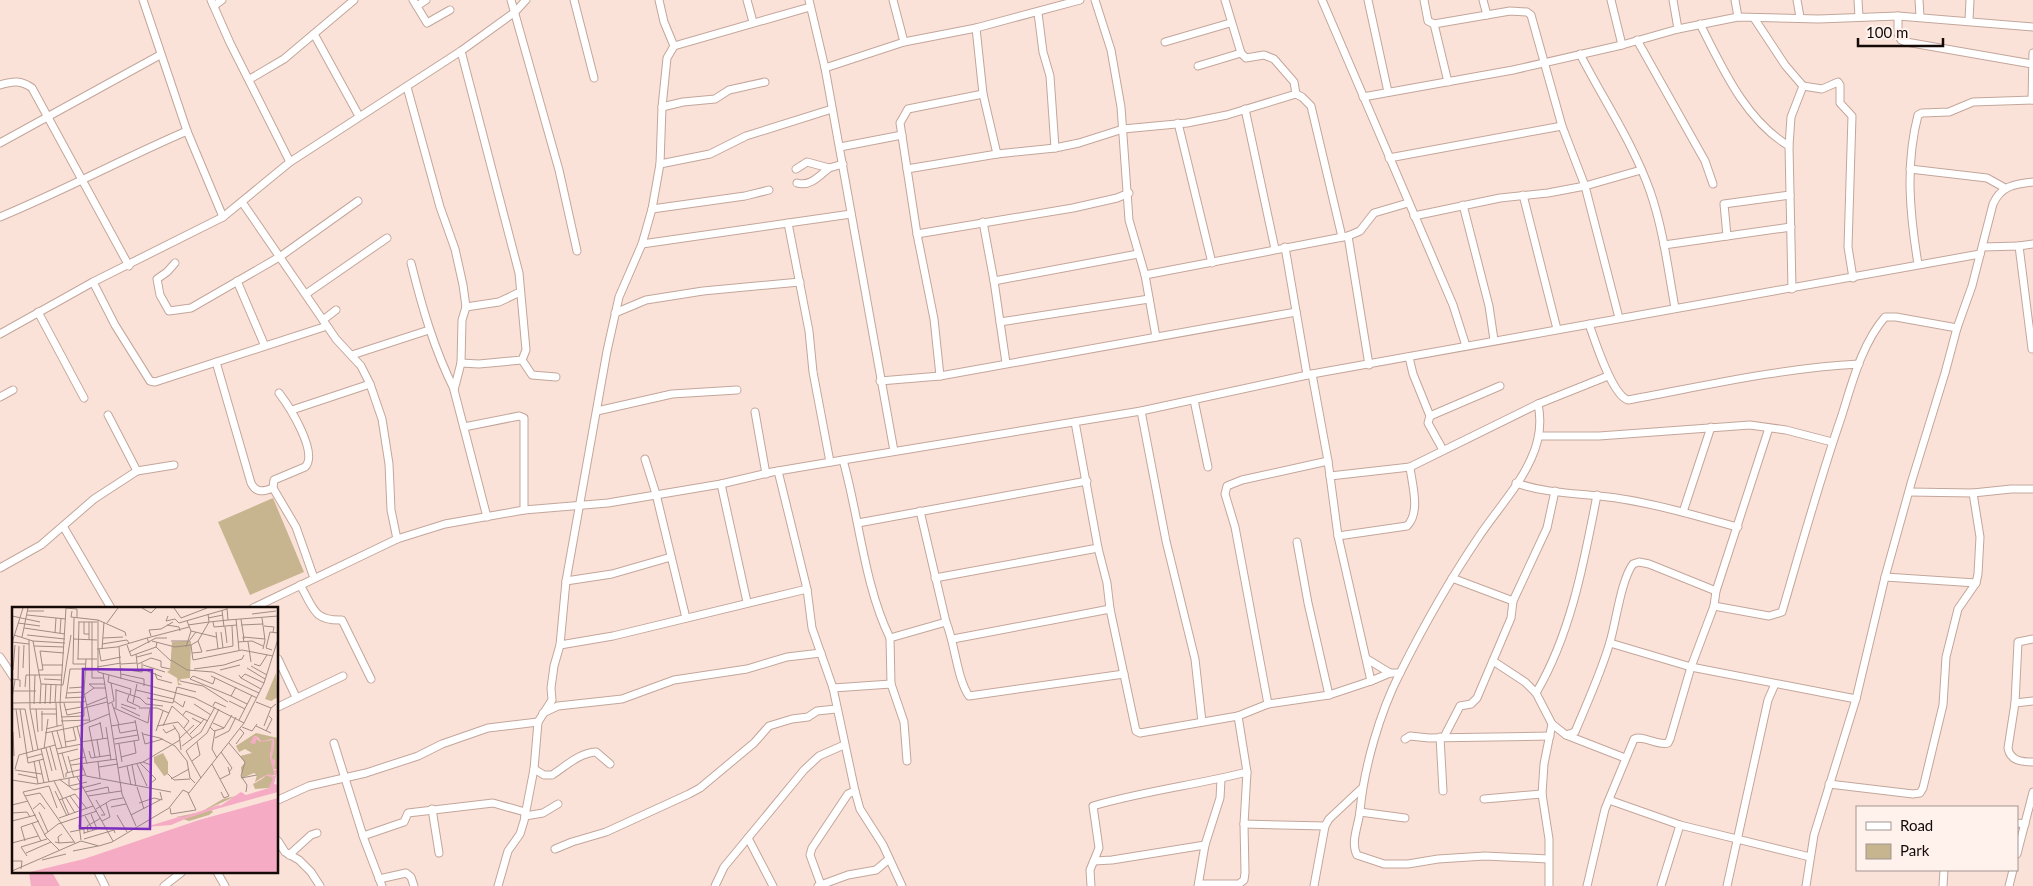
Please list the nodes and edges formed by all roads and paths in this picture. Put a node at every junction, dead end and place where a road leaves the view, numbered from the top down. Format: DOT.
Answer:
graph roads {
  1 [pos="142,0"];
  2 [pos="222,0"];
  3 [pos="354,0"];
  4 [pos="426,0"];
  5 [pos="511,0"];
  6 [pos="526,0"];
  7 [pos="574,0"];
  8 [pos="659,0"];
  9 [pos="747,0"];
  10 [pos="893,0"];
  11 [pos="1080,0"];
  12 [pos="1095,0"];
  13 [pos="1225,0"];
  14 [pos="1322,0"];
  15 [pos="1368,0"];
  16 [pos="1424,0"];
  17 [pos="1483,0"];
  18 [pos="1611,0"];
  19 [pos="1673,0"];
  20 [pos="1735,0"];
  21 [pos="1798,0"];
  22 [pos="1858,0"];
  23 [pos="1919,0"];
  24 [pos="1970,0"];
  25 [pos="811,2"];
  26 [pos="213,3"];
  27 [pos="415,3"];
  28 [pos="450,10"];
  29 [pos="515,12"];
  30 [pos="1038,13"];
  31 [pos="1487,15"];
  32 [pos="1898,16"];
  33 [pos="1920,16"];
  34 [pos="1738,17"];
  35 [pos="1800,17"];
  36 [pos="1859,17"];
  37 [pos="1754,18"];
  38 [pos="1969,20"];
  39 [pos="753,22"];
  40 [pos="1230,23"];
  41 [pos="1434,24"];
  42 [pos="1700,24"];
  43 [pos="2033,27"];
  44 [pos="976,28"];
  45 [pos="1678,29"];
  46 [pos="314,34"];
  47 [pos="1637,40"];
  48 [pos="904,42"];
  49 [pos="1165,42"];
  50 [pos="1622,45"];
  51 [pos="674,46"];
  52 [pos="461,51"];
  53 [pos="1241,52"];
  54 [pos="2033,53"];
  55 [pos="1580,54"];
  56 [pos="160,55"];
  57 [pos="1544,64"];
  58 [pos="2032,64"];
  59 [pos="1198,66"];
  60 [pos="825,68"];
  61 [pos="594,78"];
  62 [pos="250,80"];
  63 [pos="765,82"];
  64 [pos="1448,82"];
  65 [pos="0,85"];
  66 [pos="407,86"];
  67 [pos="1803,86"];
  68 [pos="1388,92"];
  69 [pos="983,94"];
  70 [pos="1296,94"];
  71 [pos="1363,97"];
  72 [pos="2033,100"];
  73 [pos="662,107"];
  74 [pos="832,109"];
  75 [pos="1245,109"];
  76 [pos="359,116"];
  77 [pos="48,117"];
  78 [pos="1178,123"];
  79 [pos="1562,126"];
  80 [pos="1122,129"];
  81 [pos="187,131"];
  82 [pos="902,135"];
  83 [pos="0,143"];
  84 [pos="1789,146"];
  85 [pos="840,147"];
  86 [pos="1055,148"];
  87 [pos="997,154"];
  88 [pos="1389,158"];
  89 [pos="290,162"];
  90 [pos="660,164"];
  91 [pos="843,164"];
  92 [pos="829,168"];
  93 [pos="796,169"];
  94 [pos="907,169"];
  95 [pos="1910,169"];
  96 [pos="1641,170"];
  97 [pos="82,180"];
  98 [pos="2033,182"];
  99 [pos="797,183"];
  100 [pos="1713,184"];
  101 [pos="1585,186"];
  102 [pos="2005,188"];
  103 [pos="769,190"];
  104 [pos="1129,193"];
  105 [pos="1523,195"];
  106 [pos="1790,195"];
  107 [pos="358,201"];
  108 [pos="242,202"];
  109 [pos="1408,203"];
  110 [pos="1464,205"];
  111 [pos="652,209"];
  112 [pos="851,214"];
  113 [pos="1414,216"];
  114 [pos="0,217"];
  115 [pos="223,217"];
  116 [pos="788,222"];
  117 [pos="983,222"];
  118 [pos="1791,227"];
  119 [pos="917,234"];
  120 [pos="1345,236"];
  121 [pos="1727,236"];
  122 [pos="387,238"];
  123 [pos="642,244"];
  124 [pos="2033,244"];
  125 [pos="1664,245"];
  126 [pos="2020,246"];
  127 [pos="1285,247"];
  128 [pos="1982,247"];
  129 [pos="1275,249"];
  130 [pos="577,251"];
  131 [pos="1138,254"];
  132 [pos="1980,254"];
  133 [pos="282,256"];
  134 [pos="175,263"];
  135 [pos="411,263"];
  136 [pos="1212,263"];
  137 [pos="1918,264"];
  138 [pos="129,266"];
  139 [pos="1145,274"];
  140 [pos="1853,278"];
  141 [pos="237,281"];
  142 [pos="994,281"];
  143 [pos="93,282"];
  144 [pos="800,282"];
  145 [pos="1792,289"];
  146 [pos="520,292"];
  147 [pos="306,294"];
  148 [pos="1149,299"];
  149 [pos="466,308"];
  150 [pos="1675,308"];
  151 [pos="336,310"];
  152 [pos="38,312"];
  153 [pos="1296,312"];
  154 [pos="615,313"];
  155 [pos="1619,318"];
  156 [pos="1000,322"];
  157 [pos="325,323"];
  158 [pos="1589,324"];
  159 [pos="1957,328"];
  160 [pos="1557,329"];
  161 [pos="430,330"];
  162 [pos="0,334"];
  163 [pos="1156,338"];
  164 [pos="1494,340"];
  165 [pos="264,344"];
  166 [pos="1466,346"];
  167 [pos="2032,349"];
  168 [pos="352,354"];
  169 [pos="1409,357"];
  170 [pos="522,360"];
  171 [pos="216,362"];
  172 [pos="460,363"];
  173 [pos="1006,363"];
  174 [pos="1858,364"];
  175 [pos="1369,365"];
  176 [pos="1309,374"];
  177 [pos="940,376"];
  178 [pos="1608,376"];
  179 [pos="556,377"];
  180 [pos="880,381"];
  181 [pos="370,384"];
  182 [pos="1500,386"];
  183 [pos="13,390"];
  184 [pos="454,390"];
  185 [pos="737,390"];
  186 [pos="279,393"];
  187 [pos="0,397"];
  188 [pos="84,398"];
  189 [pos="1194,400"];
  190 [pos="1538,404"];
  191 [pos="292,410"];
  192 [pos="597,411"];
  193 [pos="755,412"];
  194 [pos="1141,412"];
  195 [pos="108,415"];
  196 [pos="1430,416"];
  197 [pos="1075,422"];
  198 [pos="464,427"];
  199 [pos="1711,427"];
  200 [pos="1769,428"];
  201 [pos="1539,436"];
  202 [pos="1832,442"];
  203 [pos="1443,450"];
  204 [pos="894,451"];
  205 [pos="644,459"];
  206 [pos="843,460"];
  207 [pos="1328,461"];
  208 [pos="830,462"];
  209 [pos="174,465"];
  210 [pos="1208,467"];
  211 [pos="1410,467"];
  212 [pos="137,471"];
  213 [pos="778,471"];
  214 [pos="766,474"];
  215 [pos="1330,476"];
  216 [pos="1087,480"];
  217 [pos="1516,483"];
  218 [pos="721,484"];
  219 [pos="273,488"];
  220 [pos="2033,490"];
  221 [pos="1555,491"];
  222 [pos="1909,492"];
  223 [pos="1973,493"];
  224 [pos="656,494"];
  225 [pos="1597,495"];
  226 [pos="579,506"];
  227 [pos="524,510"];
  228 [pos="920,511"];
  229 [pos="1682,512"];
  230 [pos="487,517"];
  231 [pos="858,522"];
  232 [pos="63,526"];
  233 [pos="1738,527"];
  234 [pos="1338,536"];
  235 [pos="397,539"];
  236 [pos="1297,542"];
  237 [pos="1098,548"];
  238 [pos="671,557"];
  239 [pos="0,568"];
  240 [pos="1885,577"];
  241 [pos="314,578"];
  242 [pos="935,578"];
  243 [pos="1452,578"];
  244 [pos="566,581"];
  245 [pos="1976,583"];
  246 [pos="300,585"];
  247 [pos="807,589"];
  248 [pos="1716,591"];
  249 [pos="1513,601"];
  250 [pos="747,602"];
  251 [pos="1714,606"];
  252 [pos="110,607"];
  253 [pos="255,607"];
  254 [pos="1110,609"];
  255 [pos="686,618"];
  256 [pos="946,622"];
  257 [pos="890,638"];
  258 [pos="953,639"];
  259 [pos="2033,639"];
  260 [pos="1610,643"];
  261 [pos="560,645"];
  262 [pos="821,653"];
  263 [pos="0,657"];
  264 [pos="1367,659"];
  265 [pos="279,661"];
  266 [pos="1493,661"];
  267 [pos="1691,667"];
  268 [pos="1390,673"];
  269 [pos="1400,673"];
  270 [pos="1124,674"];
  271 [pos="12,675"];
  272 [pos="343,676"];
  273 [pos="370,679"];
  274 [pos="1371,682"];
  275 [pos="891,684"];
  276 [pos="1775,684"];
  277 [pos="833,688"];
  278 [pos="1536,693"];
  279 [pos="1329,695"];
  280 [pos="296,697"];
  281 [pos="1856,699"];
  282 [pos="2033,701"];
  283 [pos="2015,703"];
  284 [pos="1268,704"];
  285 [pos="279,706"];
  286 [pos="836,709"];
  287 [pos="543,713"];
  288 [pos="1238,716"];
  289 [pos="538,722"];
  290 [pos="1202,722"];
  291 [pos="1552,724"];
  292 [pos="1566,735"];
  293 [pos="1550,736"];
  294 [pos="1442,737"];
  295 [pos="1405,739"];
  296 [pos="334,743"];
  297 [pos="844,745"];
  298 [pos="1625,758"];
  299 [pos="907,762"];
  300 [pos="2033,762"];
  301 [pos="610,764"];
  302 [pos="534,769"];
  303 [pos="1247,772"];
  304 [pos="344,779"];
  305 [pos="1220,780"];
  306 [pos="1829,784"];
  307 [pos="1361,789"];
  308 [pos="855,791"];
  309 [pos="1443,791"];
  310 [pos="2033,792"];
  311 [pos="1542,794"];
  312 [pos="1484,799"];
  313 [pos="279,800"];
  314 [pos="1609,800"];
  315 [pos="558,804"];
  316 [pos="432,810"];
  317 [pos="1360,812"];
  318 [pos="525,814"];
  319 [pos="1405,818"];
  320 [pos="2018,822"];
  321 [pos="1244,824"];
  322 [pos="2025,824"];
  323 [pos="1680,825"];
  324 [pos="1325,826"];
  325 [pos="317,834"];
  326 [pos="363,836"];
  327 [pos="748,838"];
  328 [pos="1736,840"];
  329 [pos="279,842"];
  330 [pos="1205,845"];
  331 [pos="555,849"];
  332 [pos="2018,850"];
  333 [pos="439,853"];
  334 [pos="289,855"];
  335 [pos="1810,857"];
  336 [pos="889,859"];
  337 [pos="1548,859"];
  338 [pos="1094,861"];
  339 [pos="1944,871"];
  340 [pos="2013,871"];
  341 [pos="99,874"];
  342 [pos="179,874"];
  343 [pos="218,874"];
  344 [pos="381,883"];
  345 [pos="819,885"];
  346 [pos="1199,885"];
  347 [pos="105,886"];
  348 [pos="164,886"];
  349 [pos="225,886"];
  350 [pos="320,886"];
  351 [pos="414,886"];
  352 [pos="498,886"];
  353 [pos="715,886"];
  354 [pos="772,886"];
  355 [pos="902,886"];
  356 [pos="1091,886"];
  357 [pos="1314,886"];
  358 [pos="1549,886"];
  359 [pos="1587,886"];
  360 [pos="1661,886"];
  361 [pos="1727,886"];
  362 [pos="1806,886"];
  363 [pos="1943,886"];
  364 [pos="2009,886"];
  1 -- 56 [label="street"];
  2 -- 26 [label="street"];
  3 -- 46 [label="street"];
  4 -- 27 [label="street"];
  5 -- 29 [label="street"];
  6 -- 29 [label="street"];
  7 -- 61 [label="street"];
  8 -- 51 [label="street"];
  9 -- 39 [label="street"];
  10 -- 48 [label="street"];
  11 -- 30 [label="street"];
  12 -- 80 [label="street"];
  13 -- 40 [label="street"];
  14 -- 71 [label="street"];
  15 -- 68 [label="street"];
  16 -- 41 [label="street"];
  17 -- 31 [label="street"];
  18 -- 50 [label="street"];
  19 -- 45 [label="street"];
  20 -- 34 [label="street"];
  21 -- 35 [label="street"];
  22 -- 36 [label="street"];
  23 -- 33 [label="street"];
  24 -- 38 [label="street"];
  25 -- 39 [label="street"];
  25 -- 60 [label="street"];
  26 -- 62 [label="street"];
  27 -- 28 [label="street"];
  29 -- 52 [label="street"];
  29 -- 130 [label="street"];
  30 -- 44 [label="street"];
  30 -- 86 [label="street"];
  31 -- 41 [label="street"];
  31 -- 57 [label="street"];
  32 -- 33 [label="street"];
  32 -- 36 [label="street"];
  32 -- 58 [label="street"];
  33 -- 38 [label="street"];
  34 -- 37 [label="street"];
  34 -- 42 [label="street"];
  35 -- 36 [label="street"];
  35 -- 37 [label="street"];
  37 -- 67 [label="street"];
  38 -- 43 [label="street"];
  39 -- 51 [label="street"];
  40 -- 49 [label="street"];
  40 -- 53 [label="street"];
  41 -- 64 [label="street"];
  42 -- 45 [label="street"];
  42 -- 84 [label="street"];
  44 -- 48 [label="street"];
  44 -- 69 [label="street"];
  45 -- 47 [label="street"];
  46 -- 62 [label="street"];
  46 -- 76 [label="street"];
  47 -- 50 [label="street"];
  47 -- 100 [label="street"];
  48 -- 60 [label="street"];
  50 -- 55 [label="street"];
  51 -- 73 [label="street"];
  52 -- 66 [label="street"];
  52 -- 146 [label="street"];
  53 -- 59 [label="street"];
  53 -- 70 [label="street"];
  54 -- 58 [label="street"];
  55 -- 57 [label="street"];
  55 -- 96 [label="street"];
  56 -- 77 [label="street"];
  56 -- 81 [label="street"];
  57 -- 64 [label="street"];
  57 -- 79 [label="street"];
  58 -- 72 [label="street"];
  60 -- 74 [label="street"];
  62 -- 89 [label="street"];
  63 -- 73 [label="street"];
  64 -- 68 [label="street"];
  65 -- 77 [label="street"];
  66 -- 76 [label="street"];
  66 -- 149 [label="street"];
  67 -- 84 [label="street"];
  67 -- 140 [label="street"];
  68 -- 71 [label="street"];
  69 -- 82 [label="street"];
  69 -- 87 [label="street"];
  70 -- 75 [label="street"];
  70 -- 120 [label="street"];
  71 -- 88 [label="street"];
  72 -- 95 [label="street"];
  73 -- 90 [label="street"];
  74 -- 85 [label="street"];
  74 -- 90 [label="street"];
  75 -- 78 [label="street"];
  75 -- 129 [label="street"];
  76 -- 89 [label="street"];
  77 -- 83 [label="street"];
  77 -- 97 [label="street"];
  78 -- 80 [label="street"];
  78 -- 136 [label="street"];
  79 -- 88 [label="street"];
  79 -- 101 [label="street"];
  80 -- 86 [label="street"];
  80 -- 104 [label="street"];
  81 -- 97 [label="street"];
  81 -- 115 [label="street"];
  82 -- 85 [label="street"];
  82 -- 94 [label="street"];
  84 -- 106 [label="street"];
  85 -- 91 [label="street"];
  86 -- 87 [label="street"];
  87 -- 94 [label="street"];
  88 -- 109 [label="street"];
  89 -- 108 [label="street"];
  90 -- 111 [label="street"];
  91 -- 92 [label="street"];
  91 -- 112 [label="street"];
  92 -- 93 [label="street"];
  92 -- 99 [label="street"];
  94 -- 119 [label="street"];
  95 -- 102 [label="street"];
  95 -- 137 [label="street"];
  96 -- 101 [label="street"];
  96 -- 125 [label="street"];
  97 -- 114 [label="street"];
  97 -- 138 [label="street"];
  98 -- 102 [label="street"];
  101 -- 105 [label="street"];
  101 -- 155 [label="street"];
  102 -- 128 [label="street"];
  103 -- 111 [label="street"];
  104 -- 117 [label="street"];
  104 -- 131 [label="street"];
  105 -- 110 [label="street"];
  105 -- 160 [label="street"];
  106 -- 118 [label="street"];
  106 -- 121 [label="street"];
  107 -- 133 [label="street"];
  108 -- 115 [label="street"];
  108 -- 133 [label="street"];
  109 -- 113 [label="street"];
  109 -- 120 [label="street"];
  110 -- 113 [label="street"];
  110 -- 164 [label="street"];
  111 -- 123 [label="street"];
  112 -- 116 [label="street"];
  112 -- 180 [label="street"];
  113 -- 166 [label="street"];
  115 -- 138 [label="street"];
  116 -- 123 [label="street"];
  116 -- 144 [label="street"];
  117 -- 119 [label="street"];
  117 -- 142 [label="street"];
  118 -- 121 [label="street"];
  118 -- 145 [label="street"];
  119 -- 177 [label="street"];
  120 -- 127 [label="street"];
  120 -- 175 [label="street"];
  121 -- 125 [label="street"];
  122 -- 147 [label="street"];
  123 -- 154 [label="street"];
  124 -- 126 [label="street"];
  125 -- 150 [label="street"];
  126 -- 128 [label="street"];
  126 -- 167 [label="street"];
  127 -- 129 [label="street"];
  127 -- 153 [label="street"];
  128 -- 132 [label="street"];
  129 -- 136 [label="street"];
  131 -- 139 [label="street"];
  131 -- 142 [label="street"];
  132 -- 137 [label="street"];
  132 -- 159 [label="street"];
  133 -- 141 [label="street"];
  133 -- 147 [label="street"];
  134 -- 141 [label="street"];
  135 -- 161 [label="street"];
  136 -- 139 [label="street"];
  137 -- 140 [label="street"];
  138 -- 143 [label="street"];
  139 -- 148 [label="street"];
  140 -- 145 [label="street"];
  141 -- 165 [label="street"];
  142 -- 156 [label="street"];
  143 -- 152 [label="street"];
  143 -- 171 [label="street"];
  144 -- 154 [label="street"];
  144 -- 208 [label="street"];
  145 -- 150 [label="street"];
  146 -- 149 [label="street"];
  146 -- 170 [label="street"];
  147 -- 157 [label="street"];
  148 -- 156 [label="street"];
  148 -- 163 [label="street"];
  149 -- 172 [label="street"];
  150 -- 155 [label="street"];
  151 -- 157 [label="street"];
  152 -- 162 [label="street"];
  152 -- 188 [label="street"];
  153 -- 163 [label="street"];
  153 -- 176 [label="street"];
  154 -- 192 [label="street"];
  155 -- 158 [label="street"];
  156 -- 173 [label="street"];
  157 -- 165 [label="street"];
  157 -- 168 [label="street"];
  158 -- 160 [label="street"];
  158 -- 178 [label="street"];
  159 -- 174 [label="street"];
  159 -- 222 [label="street"];
  160 -- 164 [label="street"];
  161 -- 168 [label="street"];
  161 -- 184 [label="street"];
  163 -- 173 [label="street"];
  164 -- 166 [label="street"];
  165 -- 171 [label="street"];
  166 -- 169 [label="street"];
  168 -- 181 [label="street"];
  169 -- 175 [label="street"];
  169 -- 196 [label="street"];
  170 -- 172 [label="street"];
  170 -- 179 [label="street"];
  171 -- 219 [label="street"];
  172 -- 184 [label="street"];
  173 -- 177 [label="street"];
  174 -- 178 [label="street"];
  174 -- 202 [label="street"];
  175 -- 176 [label="street"];
  176 -- 189 [label="street"];
  176 -- 207 [label="street"];
  177 -- 180 [label="street"];
  178 -- 190 [label="street"];
  180 -- 204 [label="street"];
  181 -- 191 [label="street"];
  181 -- 235 [label="street"];
  182 -- 196 [label="street"];
  183 -- 187 [label="street"];
  184 -- 198 [label="street"];
  185 -- 192 [label="street"];
  186 -- 191 [label="street"];
  189 -- 194 [label="street"];
  189 -- 210 [label="street"];
  190 -- 201 [label="street"];
  190 -- 203 [label="street"];
  191 -- 219 [label="street"];
  192 -- 226 [label="street"];
  193 -- 214 [label="street"];
  194 -- 197 [label="street"];
  194 -- 290 [label="street"];
  195 -- 212 [label="street"];
  196 -- 203 [label="street"];
  197 -- 204 [label="street"];
  197 -- 216 [label="street"];
  198 -- 227 [label="street"];
  198 -- 230 [label="street"];
  199 -- 200 [label="street"];
  199 -- 201 [label="street"];
  199 -- 229 [label="street"];
  200 -- 202 [label="street"];
  200 -- 233 [label="street"];
  201 -- 217 [label="street"];
  202 -- 251 [label="street"];
  203 -- 211 [label="street"];
  204 -- 206 [label="street"];
  205 -- 224 [label="street"];
  206 -- 208 [label="street"];
  206 -- 231 [label="street"];
  207 -- 215 [label="street"];
  207 -- 284 [label="street"];
  208 -- 213 [label="street"];
  209 -- 212 [label="street"];
  211 -- 215 [label="street"];
  211 -- 234 [label="street"];
  212 -- 232 [label="street"];
  213 -- 214 [label="street"];
  213 -- 247 [label="street"];
  214 -- 218 [label="street"];
  215 -- 234 [label="street"];
  216 -- 228 [label="street"];
  216 -- 237 [label="street"];
  217 -- 221 [label="street"];
  217 -- 243 [label="street"];
  218 -- 224 [label="street"];
  218 -- 250 [label="street"];
  219 -- 241 [label="street"];
  220 -- 223 [label="street"];
  221 -- 225 [label="street"];
  221 -- 249 [label="street"];
  222 -- 223 [label="street"];
  222 -- 240 [label="street"];
  223 -- 245 [label="street"];
  224 -- 226 [label="street"];
  224 -- 238 [label="street"];
  225 -- 229 [label="street"];
  225 -- 278 [label="street"];
  226 -- 227 [label="street"];
  226 -- 244 [label="street"];
  227 -- 230 [label="street"];
  228 -- 231 [label="street"];
  228 -- 242 [label="street"];
  229 -- 233 [label="street"];
  230 -- 235 [label="street"];
  231 -- 257 [label="street"];
  232 -- 239 [label="street"];
  232 -- 252 [label="street"];
  233 -- 248 [label="street"];
  234 -- 264 [label="street"];
  235 -- 241 [label="street"];
  236 -- 279 [label="street"];
  237 -- 242 [label="street"];
  237 -- 254 [label="street"];
  238 -- 244 [label="street"];
  238 -- 255 [label="street"];
  240 -- 245 [label="street"];
  240 -- 281 [label="street"];
  241 -- 246 [label="street"];
  242 -- 256 [label="street"];
  243 -- 249 [label="street"];
  243 -- 269 [label="street"];
  244 -- 261 [label="street"];
  245 -- 306 [label="street"];
  246 -- 253 [label="street"];
  246 -- 273 [label="street"];
  247 -- 250 [label="street"];
  247 -- 262 [label="street"];
  248 -- 251 [label="street"];
  248 -- 260 [label="street"];
  249 -- 266 [label="street"];
  250 -- 255 [label="street"];
  251 -- 267 [label="street"];
  254 -- 258 [label="street"];
  254 -- 270 [label="street"];
  255 -- 261 [label="street"];
  256 -- 257 [label="street"];
  256 -- 258 [label="street"];
  257 -- 275 [label="street"];
  258 -- 270 [label="street"];
  259 -- 283 [label="street"];
  260 -- 267 [label="street"];
  260 -- 292 [label="street"];
  261 -- 287 [label="street"];
  262 -- 277 [label="street"];
  262 -- 287 [label="street"];
  263 -- 271 [label="street"];
  264 -- 268 [label="street"];
  264 -- 274 [label="street"];
  265 -- 280 [label="street"];
  266 -- 278 [label="street"];
  266 -- 294 [label="street"];
  267 -- 276 [label="street"];
  267 -- 298 [label="street"];
  268 -- 269 [label="street"];
  268 -- 274 [label="street"];
  269 -- 307 [label="street"];
  270 -- 290 [label="street"];
  272 -- 280 [label="street"];
  274 -- 279 [label="street"];
  275 -- 277 [label="street"];
  275 -- 299 [label="street"];
  276 -- 281 [label="street"];
  276 -- 328 [label="street"];
  277 -- 286 [label="street"];
  278 -- 291 [label="street"];
  279 -- 284 [label="street"];
  280 -- 285 [label="street"];
  281 -- 306 [label="street"];
  282 -- 283 [label="street"];
  283 -- 300 [label="street"];
  284 -- 288 [label="street"];
  286 -- 297 [label="street"];
  286 -- 331 [label="street"];
  287 -- 289 [label="street"];
  288 -- 290 [label="street"];
  288 -- 303 [label="street"];
  289 -- 302 [label="street"];
  289 -- 304 [label="street"];
  291 -- 292 [label="street"];
  291 -- 293 [label="street"];
  292 -- 298 [label="street"];
  293 -- 294 [label="street"];
  293 -- 311 [label="street"];
  294 -- 295 [label="street"];
  294 -- 309 [label="street"];
  296 -- 304 [label="street"];
  297 -- 308 [label="street"];
  297 -- 327 [label="street"];
  298 -- 314 [label="street"];
  301 -- 302 [label="street"];
  302 -- 318 [label="street"];
  303 -- 305 [label="street"];
  303 -- 321 [label="street"];
  304 -- 313 [label="street"];
  304 -- 326 [label="street"];
  305 -- 330 [label="street"];
  305 -- 338 [label="street"];
  306 -- 335 [label="street"];
  307 -- 317 [label="street"];
  307 -- 324 [label="street"];
  308 -- 336 [label="street"];
  308 -- 345 [label="street"];
  310 -- 322 [label="street"];
  311 -- 312 [label="street"];
  311 -- 337 [label="street"];
  314 -- 323 [label="street"];
  314 -- 359 [label="street"];
  315 -- 318 [label="street"];
  316 -- 318 [label="street"];
  316 -- 326 [label="street"];
  316 -- 333 [label="street"];
  317 -- 319 [label="street"];
  317 -- 337 [label="street"];
  318 -- 352 [label="street"];
  320 -- 322 [label="street"];
  321 -- 324 [label="street"];
  321 -- 346 [label="street"];
  322 -- 332 [label="street"];
  323 -- 328 [label="street"];
  323 -- 360 [label="street"];
  324 -- 357 [label="street"];
  325 -- 334 [label="street"];
  326 -- 344 [label="street"];
  327 -- 353 [label="street"];
  327 -- 354 [label="street"];
  328 -- 335 [label="street"];
  328 -- 361 [label="street"];
  329 -- 334 [label="street"];
  330 -- 338 [label="street"];
  330 -- 346 [label="street"];
  334 -- 350 [label="street"];
  335 -- 362 [label="street"];
  336 -- 345 [label="street"];
  336 -- 355 [label="street"];
  337 -- 358 [label="street"];
  338 -- 356 [label="street"];
  339 -- 363 [label="street"];
  340 -- 364 [label="street"];
  341 -- 347 [label="street"];
  342 -- 348 [label="street"];
  343 -- 349 [label="street"];
  344 -- 351 [label="street"];
}
